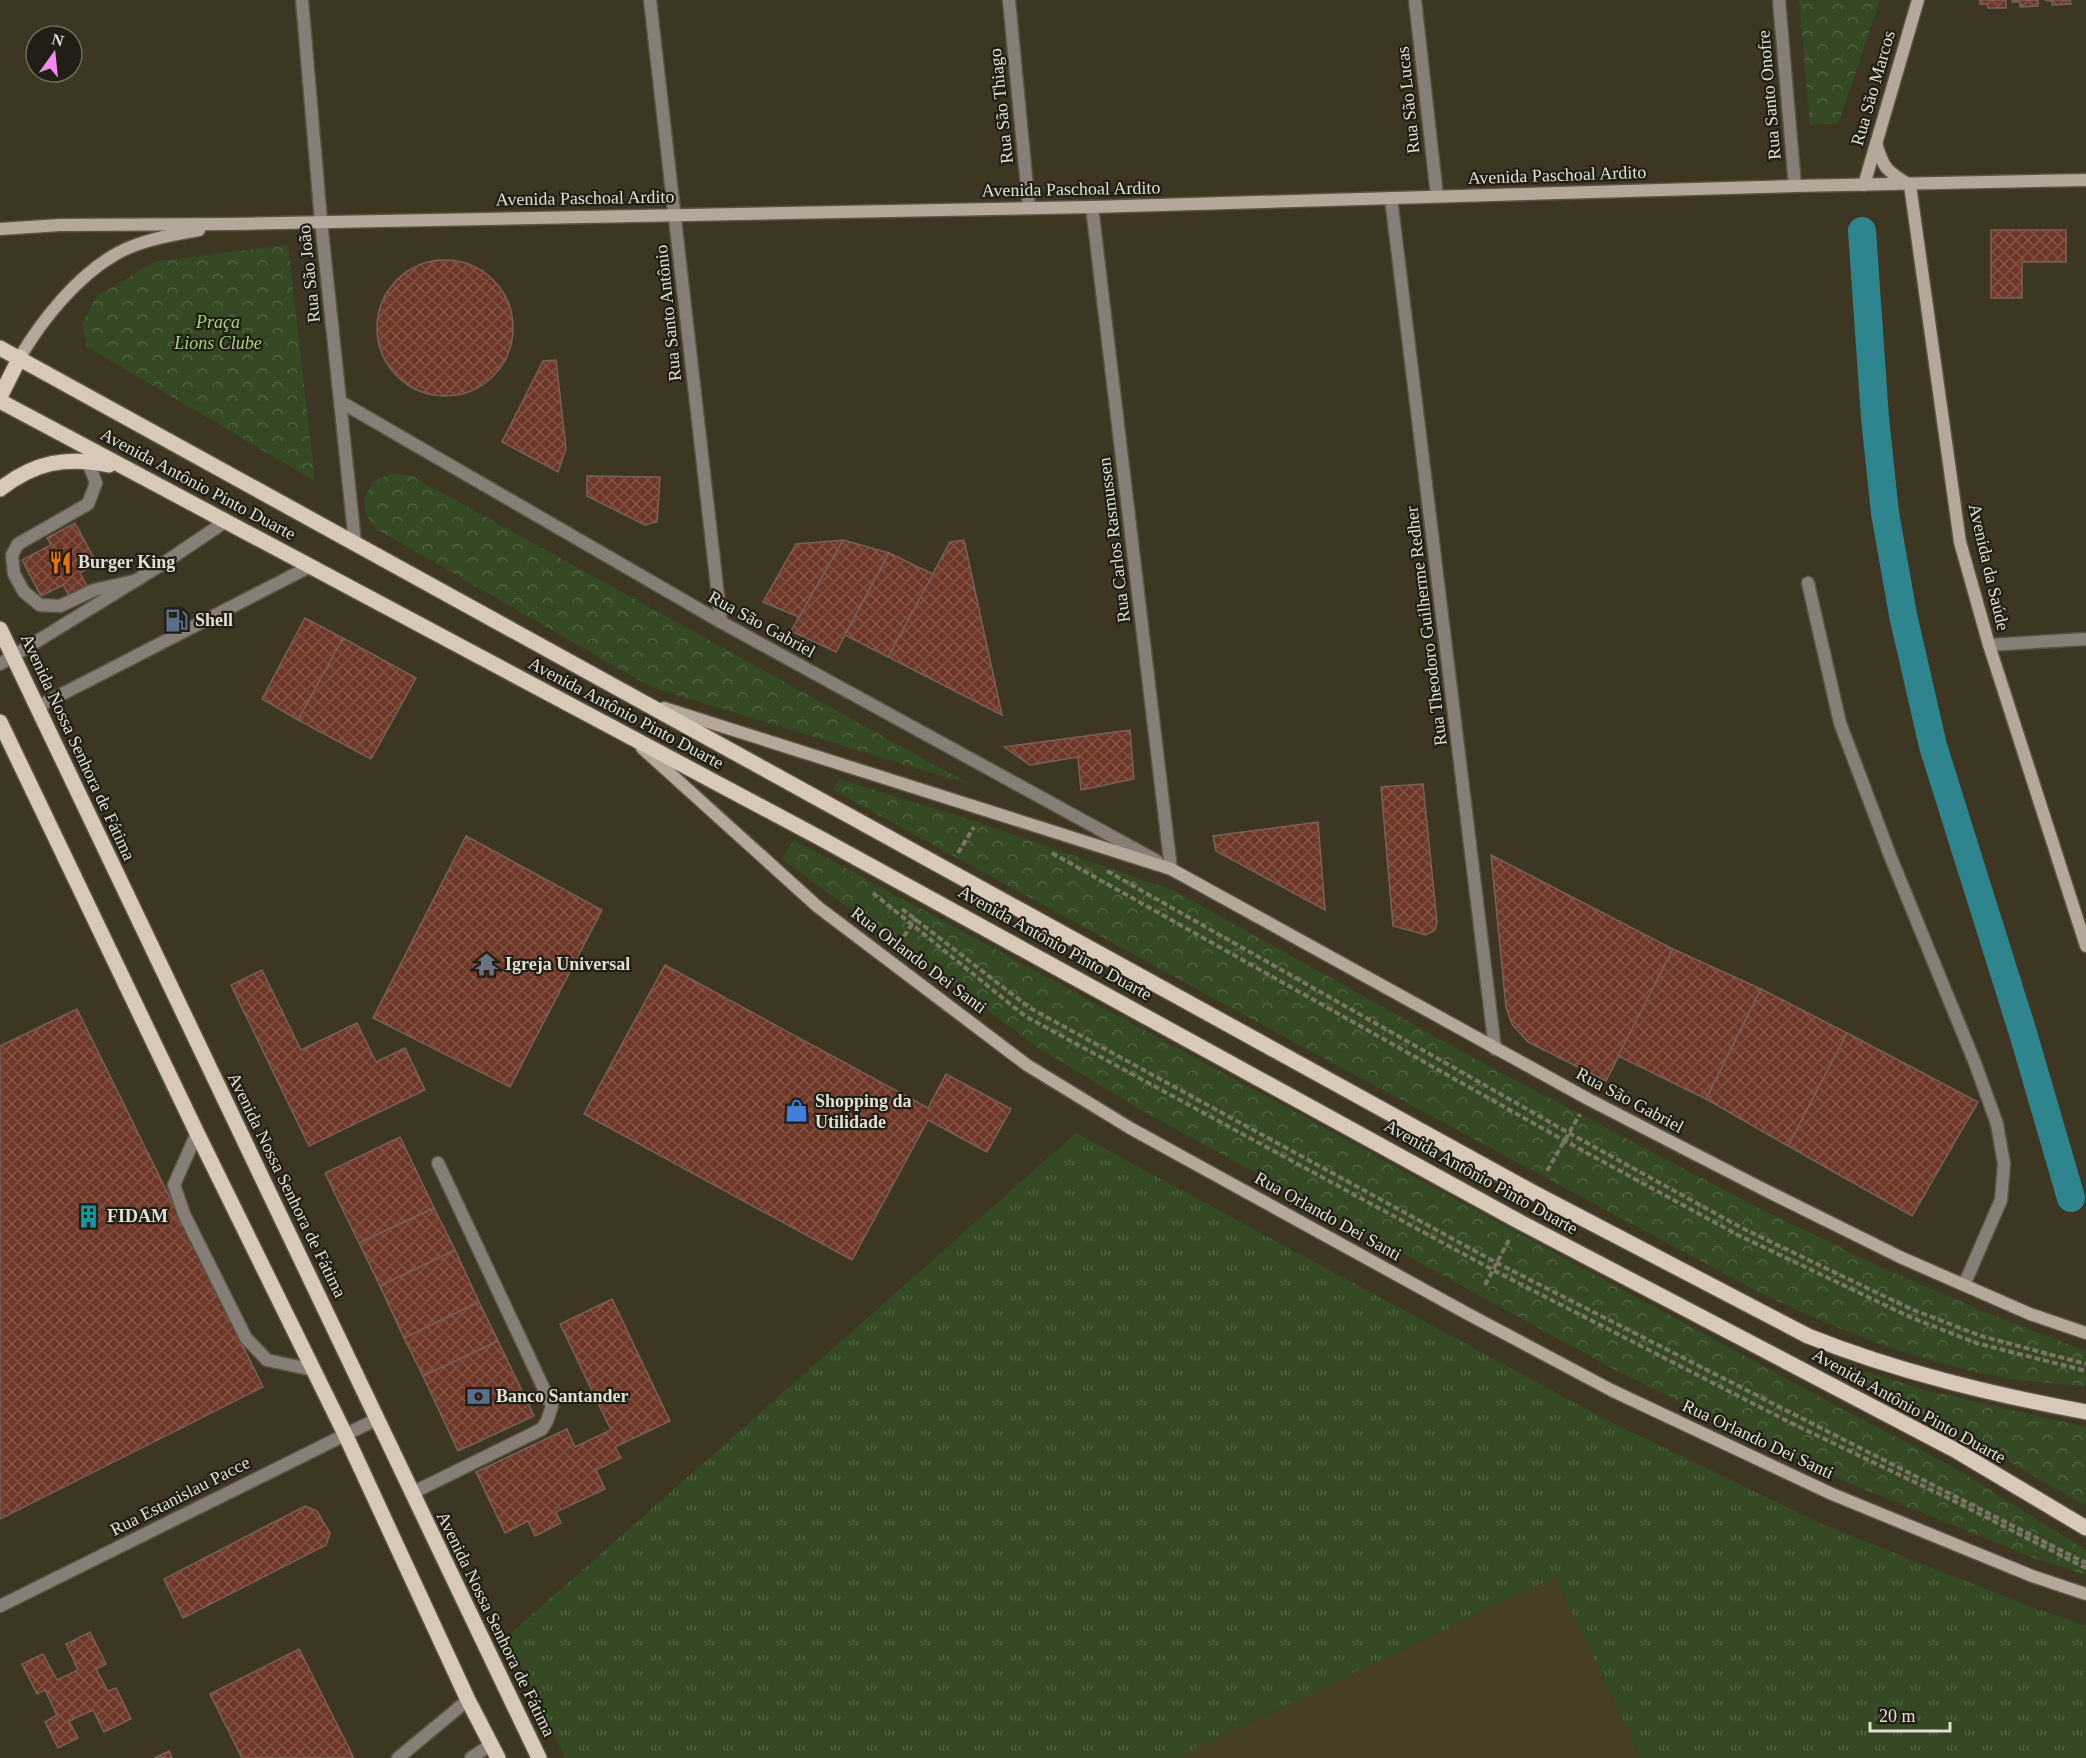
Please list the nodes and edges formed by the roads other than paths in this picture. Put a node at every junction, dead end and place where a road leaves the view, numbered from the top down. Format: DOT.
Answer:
graph roads {
  1 [pos="302,0"];
  2 [pos="650,0"];
  3 [pos="1009,0"];
  4 [pos="1414,0"];
  5 [pos="1779,0"];
  6 [pos="1918,0"];
  7 [pos="1876,141"];
  8 [pos="2086,180"];
  9 [pos="1864,185"];
  10 [pos="1910,185"];
  11 [pos="1795,186"];
  12 [pos="1437,196"];
  13 [pos="1392,198"];
  14 [pos="1092,207"];
  15 [pos="1029,208"];
  16 [pos="675,215"];
  17 [pos="321,221"];
  18 [pos="233,224"];
  19 [pos="0,229"];
  20 [pos="0,348"];
  21 [pos="20,357"];
  22 [pos="0,399"];
  23 [pos="341,402"];
  24 [pos="87,460"];
  25 [pos="127,468"];
  26 [pos="0,489"];
  27 [pos="226,521"];
  28 [pos="355,543"];
  29 [pos="311,566"];
  30 [pos="134,581"];
  31 [pos="1808,583"];
  32 [pos="721,622"];
  33 [pos="0,629"];
  34 [pos="2086,639"];
  35 [pos="1989,645"];
  36 [pos="7,660"];
  37 [pos="643,702"];
  38 [pos="37,707"];
  39 [pos="0,723"];
  40 [pos="633,739"];
  41 [pos="1171,869"];
  42 [pos="2086,946"];
  43 [pos="1495,1049"];
  44 [pos="196,1132"];
  45 [pos="438,1163"];
  46 [pos="1964,1285"];
  47 [pos="2057,1323"];
  48 [pos="2086,1325"];
  49 [pos="2086,1333"];
  50 [pos="314,1370"];
  51 [pos="2086,1412"];
  52 [pos="377,1419"];
  53 [pos="345,1434"];
  54 [pos="412,1493"];
  55 [pos="2086,1528"];
  56 [pos="2086,1594"];
  57 [pos="0,1606"];
  58 [pos="468,1700"];
  59 [pos="495,1751"];
  60 [pos="398,1758"];
  61 [pos="471,1758"];
  62 [pos="539,1758"];
  1 -- 17 [label="street, Rua São João"];
  2 -- 16 [label="street, Rua Santo Antônio"];
  3 -- 15 [label="street, Rua São Thiago"];
  4 -- 12 [label="street, Rua São Lucas"];
  5 -- 11 [label="street, Rua Santo Onofre"];
  6 -- 7 [label="main road, Rua São Marcos"];
  7 -- 9 [label="main road, Rua São Marcos"];
  7 -- 10 [label="main road"];
  8 -- 10 [label="main road, Avenida Paschoal Ardito"];
  9 -- 10 [label="main road, Avenida Paschoal Ardito"];
  9 -- 11 [label="main road, Avenida Paschoal Ardito"];
  10 -- 35 [label="main road, Avenida da Saúde"];
  11 -- 12 [label="main road, Avenida Paschoal Ardito"];
  12 -- 13 [label="main road, Avenida Paschoal Ardito"];
  13 -- 14 [label="main road, Avenida Paschoal Ardito"];
  13 -- 43 [label="street, Rua Theodoro Guilherme Redher"];
  14 -- 15 [label="main road, Avenida Paschoal Ardito"];
  14 -- 41 [label="street, Rua Carlos Rasmussen"];
  15 -- 16 [label="main road, Avenida Paschoal Ardito"];
  16 -- 17 [label="main road, Avenida Paschoal Ardito"];
  16 -- 32 [label="street, Rua Santo Antônio"];
  17 -- 18 [label="main road, Avenida Paschoal Ardito"];
  17 -- 23 [label="street, Rua São João"];
  18 -- 19 [label="main road, Avenida Paschoal Ardito"];
  18 -- 21 [label="main road, Avenida Paschoal Ardito"];
  20 -- 21 [label="main road, Avenida Antônio Pinto Duarte"];
  21 -- 22 [label="main road"];
  21 -- 28 [label="main road, Avenida Antônio Pinto Duarte"];
  22 -- 25 [label="main road, Avenida Antônio Pinto Duarte"];
  23 -- 28 [label="street, Rua São João"];
  23 -- 32 [label="street, Rua São Gabriel"];
  24 -- 25 [label="main road"];
  24 -- 26 [label="main road"];
  24 -- 30 [label="street"];
  25 -- 27 [label="main road, Avenida Antônio Pinto Duarte"];
  27 -- 29 [label="main road, Avenida Antônio Pinto Duarte"];
  27 -- 30 [label="street"];
  28 -- 37 [label="main road, Avenida Antônio Pinto Duarte"];
  29 -- 38 [label="street"];
  29 -- 40 [label="main road, Avenida Antônio Pinto Duarte"];
  30 -- 36 [label="street"];
  31 -- 46 [label="street"];
  32 -- 41 [label="street, Rua São Gabriel"];
  33 -- 36 [label="main road, Avenida Nossa Senhora de Fátima"];
  34 -- 35 [label="street"];
  35 -- 42 [label="main road, Avenida da Saúde"];
  36 -- 38 [label="main road, Avenida Nossa Senhora de Fátima"];
  37 -- 41 [label="main road, Rua São Gabriel"];
  37 -- 51 [label="main road, Avenida Antônio Pinto Duarte"];
  38 -- 52 [label="main road, Avenida Nossa Senhora de Fátima"];
  39 -- 44 [label="main road"];
  40 -- 55 [label="main road, Avenida Antônio Pinto Duarte"];
  40 -- 56 [label="main road, Rua Orlando Dei Santi"];
  41 -- 43 [label="main road, Rua São Gabriel"];
  43 -- 46 [label="main road, Rua São Gabriel"];
  44 -- 50 [label="main road"];
  44 -- 50 [label="street"];
  45 -- 54 [label="street"];
  46 -- 47 [label="main road, Rua São Gabriel"];
  47 -- 48 [label="main road"];
  47 -- 49 [label="main road, Rua São Gabriel"];
  50 -- 53 [label="main road"];
  52 -- 53 [label="street, Rua Estanislau Pacce"];
  52 -- 54 [label="main road, Avenida Nossa Senhora de Fátima"];
  53 -- 57 [label="street, Rua Estanislau Pacce"];
  53 -- 58 [label="main road"];
  54 -- 62 [label="main road, Avenida Nossa Senhora de Fátima"];
  58 -- 59 [label="main road"];
  58 -- 60 [label="street"];
  59 -- 61 [label="street"];
}
